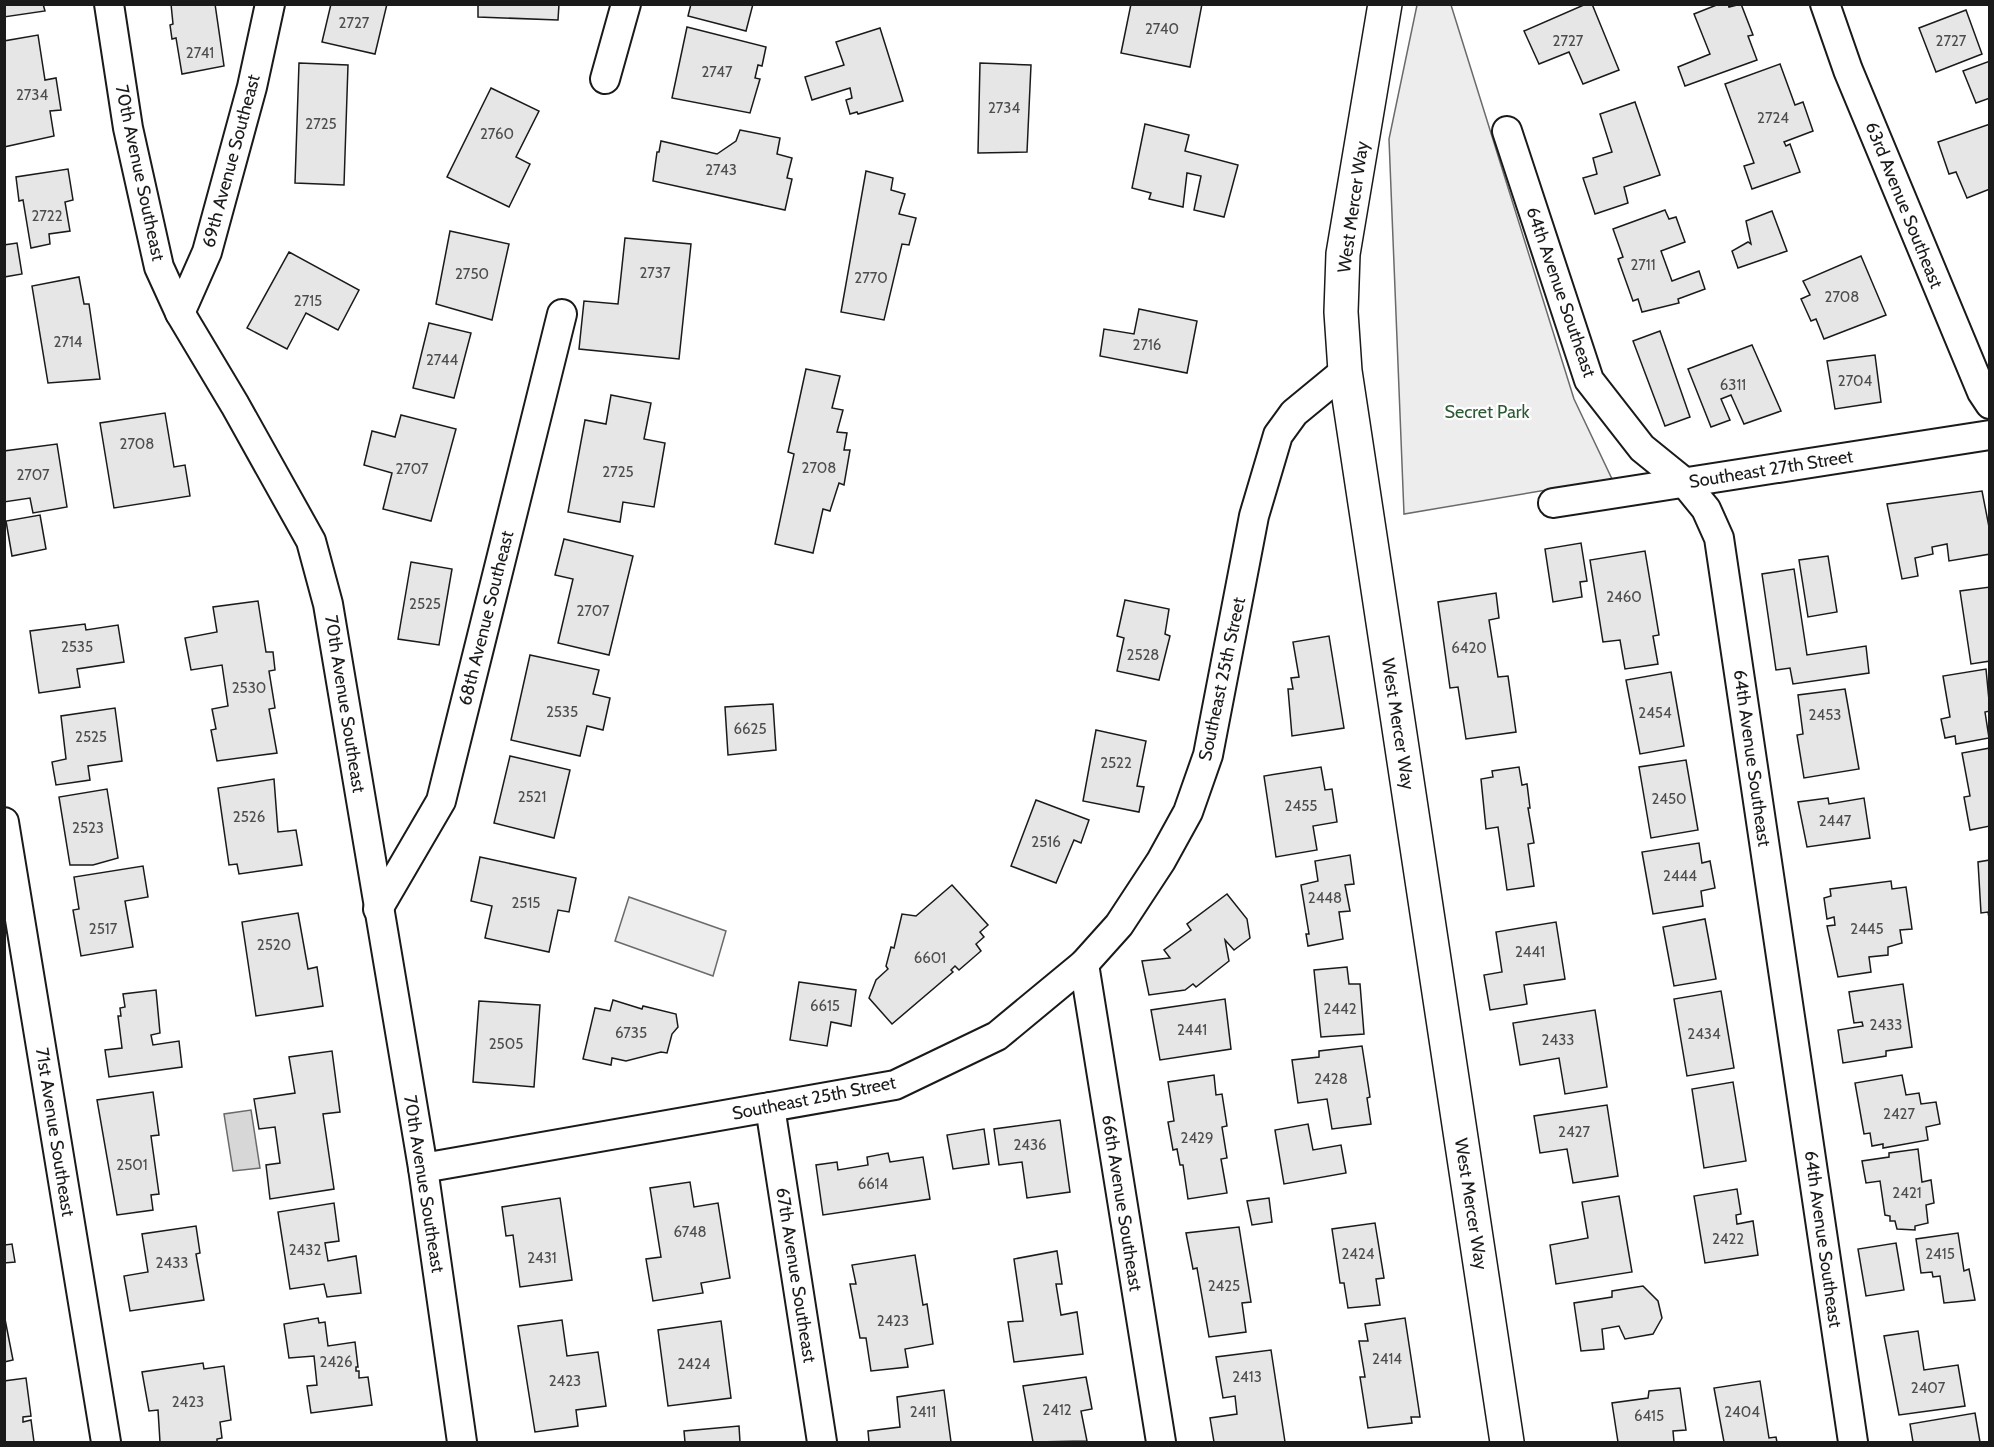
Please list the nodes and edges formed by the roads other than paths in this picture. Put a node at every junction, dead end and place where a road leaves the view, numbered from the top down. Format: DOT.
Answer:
graph roads {
  1 [pos="109,4"];
  2 [pos="270,4"];
  3 [pos="626,4"];
  4 [pos="1385,4"];
  5 [pos="1825,4"];
  6 [pos="604,79"];
  7 [pos="1507,131"];
  8 [pos="180,313"];
  9 [pos="562,314"];
  10 [pos="1345,371"];
  11 [pos="1989,404"];
  12 [pos="1989,435"];
  13 [pos="1684,482"];
  14 [pos="1553,503"];
  15 [pos="4,822"];
  16 [pos="378,909"];
  17 [pos="1084,964"];
  18 [pos="770,1107"];
  19 [pos="423,1168"];
  20 [pos="106,1443"];
  21 [pos="462,1443"];
  22 [pos="822,1443"];
  23 [pos="1161,1443"];
  24 [pos="1507,1443"];
  25 [pos="1853,1443"];
  1 -- 8 [label="street, 70th Avenue Southeast"];
  2 -- 8 [label="street, 69th Avenue Southeast"];
  3 -- 6 [label="street"];
  4 -- 10 [label="street, West Mercer Way"];
  5 -- 11 [label="street, 63rd Avenue Southeast"];
  7 -- 13 [label="street, 64th Avenue Southeast"];
  8 -- 16 [label="street, 70th Avenue Southeast"];
  9 -- 16 [label="street, 68th Avenue Southeast"];
  10 -- 17 [label="street, Southeast 25th Street"];
  10 -- 24 [label="street, West Mercer Way"];
  12 -- 13 [label="street, Southeast 27th Street"];
  13 -- 14 [label="street, Southeast 27th Street"];
  13 -- 25 [label="street, 64th Avenue Southeast"];
  15 -- 20 [label="street, 71st Avenue Southeast"];
  16 -- 19 [label="street, 70th Avenue Southeast"];
  17 -- 18 [label="street, Southeast 25th Street"];
  17 -- 23 [label="street, 66th Avenue Southeast"];
  18 -- 19 [label="street, Southeast 25th Street"];
  18 -- 22 [label="street, 67th Avenue Southeast"];
  19 -- 21 [label="street, 70th Avenue Southeast"];
}
